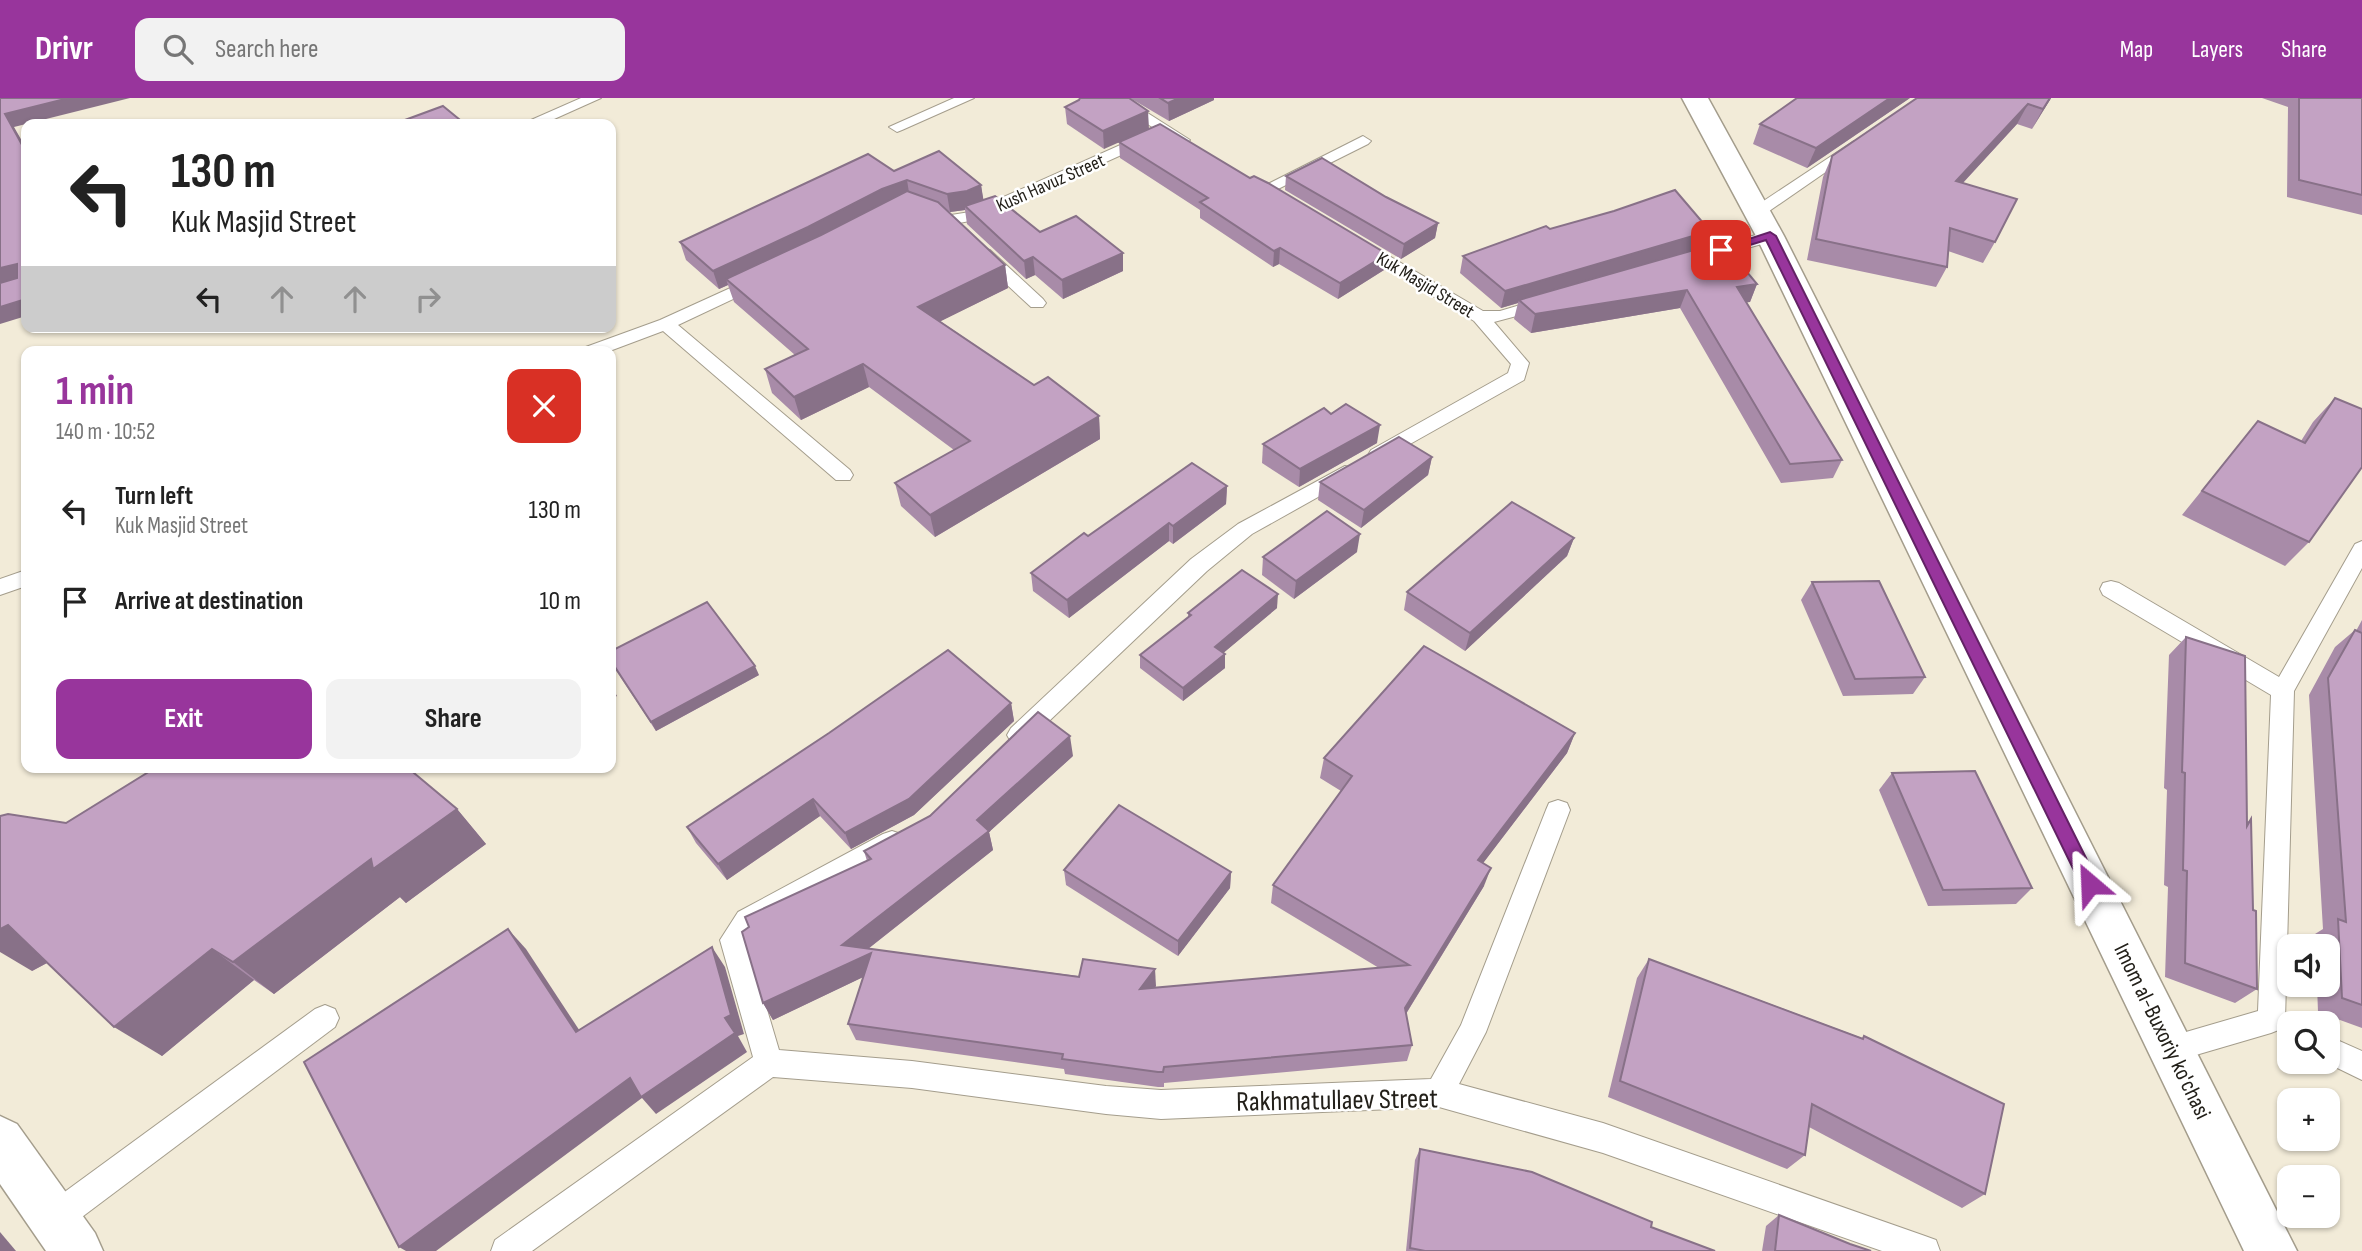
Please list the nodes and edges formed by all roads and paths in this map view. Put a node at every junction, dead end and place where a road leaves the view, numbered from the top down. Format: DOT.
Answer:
graph roads {
  1 [pos="594,98"];
  2 [pos="967,98"];
  3 [pos="1113,98"];
  4 [pos="1695,98"];
  5 [pos="542,119"];
  6 [pos="897,127"];
  7 [pos="1164,130"];
  8 [pos="1868,136"];
  9 [pos="1363,141"];
  10 [pos="1199,150"];
  11 [pos="1291,202"];
  12 [pos="911,206"];
  13 [pos="949,220"];
  14 [pos="1763,224"];
  15 [pos="1348,237"];
  16 [pos="1680,262"];
  17 [pos="773,274"];
  18 [pos="1565,297"];
  19 [pos="1037,303"];
  20 [pos="1480,317"];
  21 [pos="666,324"];
  22 [pos="606,346"];
  23 [pos="843,475"];
  24 [pos="2362,549"];
  25 [pos="21,580"];
  26 [pos="0,587"];
  27 [pos="2111,589"];
  28 [pos="2283,691"];
  29 [pos="1005,749"];
  30 [pos="1558,810"];
  31 [pos="912,831"];
  32 [pos="2280,1011"];
  33 [pos="326,1018"];
  34 [pos="2277,1025"];
  35 [pos="2172,1049"];
  36 [pos="2340,1055"];
  37 [pos="769,1063"];
  38 [pos="2362,1066"];
  39 [pos="1439,1093"];
  40 [pos="0,1141"];
  41 [pos="66,1235"];
  42 [pos="506,1251"];
  43 [pos="1924,1251"];
  44 [pos="2272,1251"];
  1 -- 5 [label="lane"];
  2 -- 6 [label="lane"];
  3 -- 7 [label="lane"];
  4 -- 14 [label="main road, Imom al-Buxoriy ko'chasi"];
  7 -- 10 [label="lane"];
  7 -- 13 [label="lane, Kush Havuz Street"];
  8 -- 14 [label="lane"];
  9 -- 11 [label="lane"];
  12 -- 13 [label="lane"];
  13 -- 19 [label="lane"];
  14 -- 16 [label="lane"];
  14 -- 35 [label="main road, Imom al-Buxoriy ko'chasi"];
  15 -- 20 [label="lane, Kuk Masjid Street"];
  17 -- 21 [label="lane"];
  18 -- 20 [label="lane, Kuk Masjid Street"];
  20 -- 29 [label="lane"];
  21 -- 22 [label="lane"];
  21 -- 23 [label="lane"];
  24 -- 28 [label="lane"];
  25 -- 26 [label="lane"];
  27 -- 28 [label="lane"];
  28 -- 32 [label="lane"];
  30 -- 39 [label="lane"];
  31 -- 37 [label="lane"];
  33 -- 41 [label="lane"];
  34 -- 35 [label="lane"];
  35 -- 44 [label="main road, Imom al-Buxoriy ko'chasi"];
  36 -- 38 [label="lane"];
  37 -- 39 [label="lane, Rakhmatullaev Street"];
  37 -- 42 [label="lane"];
  39 -- 43 [label="lane, Rakhmatullaev Street"];
  40 -- 41 [label="main road"];
}
